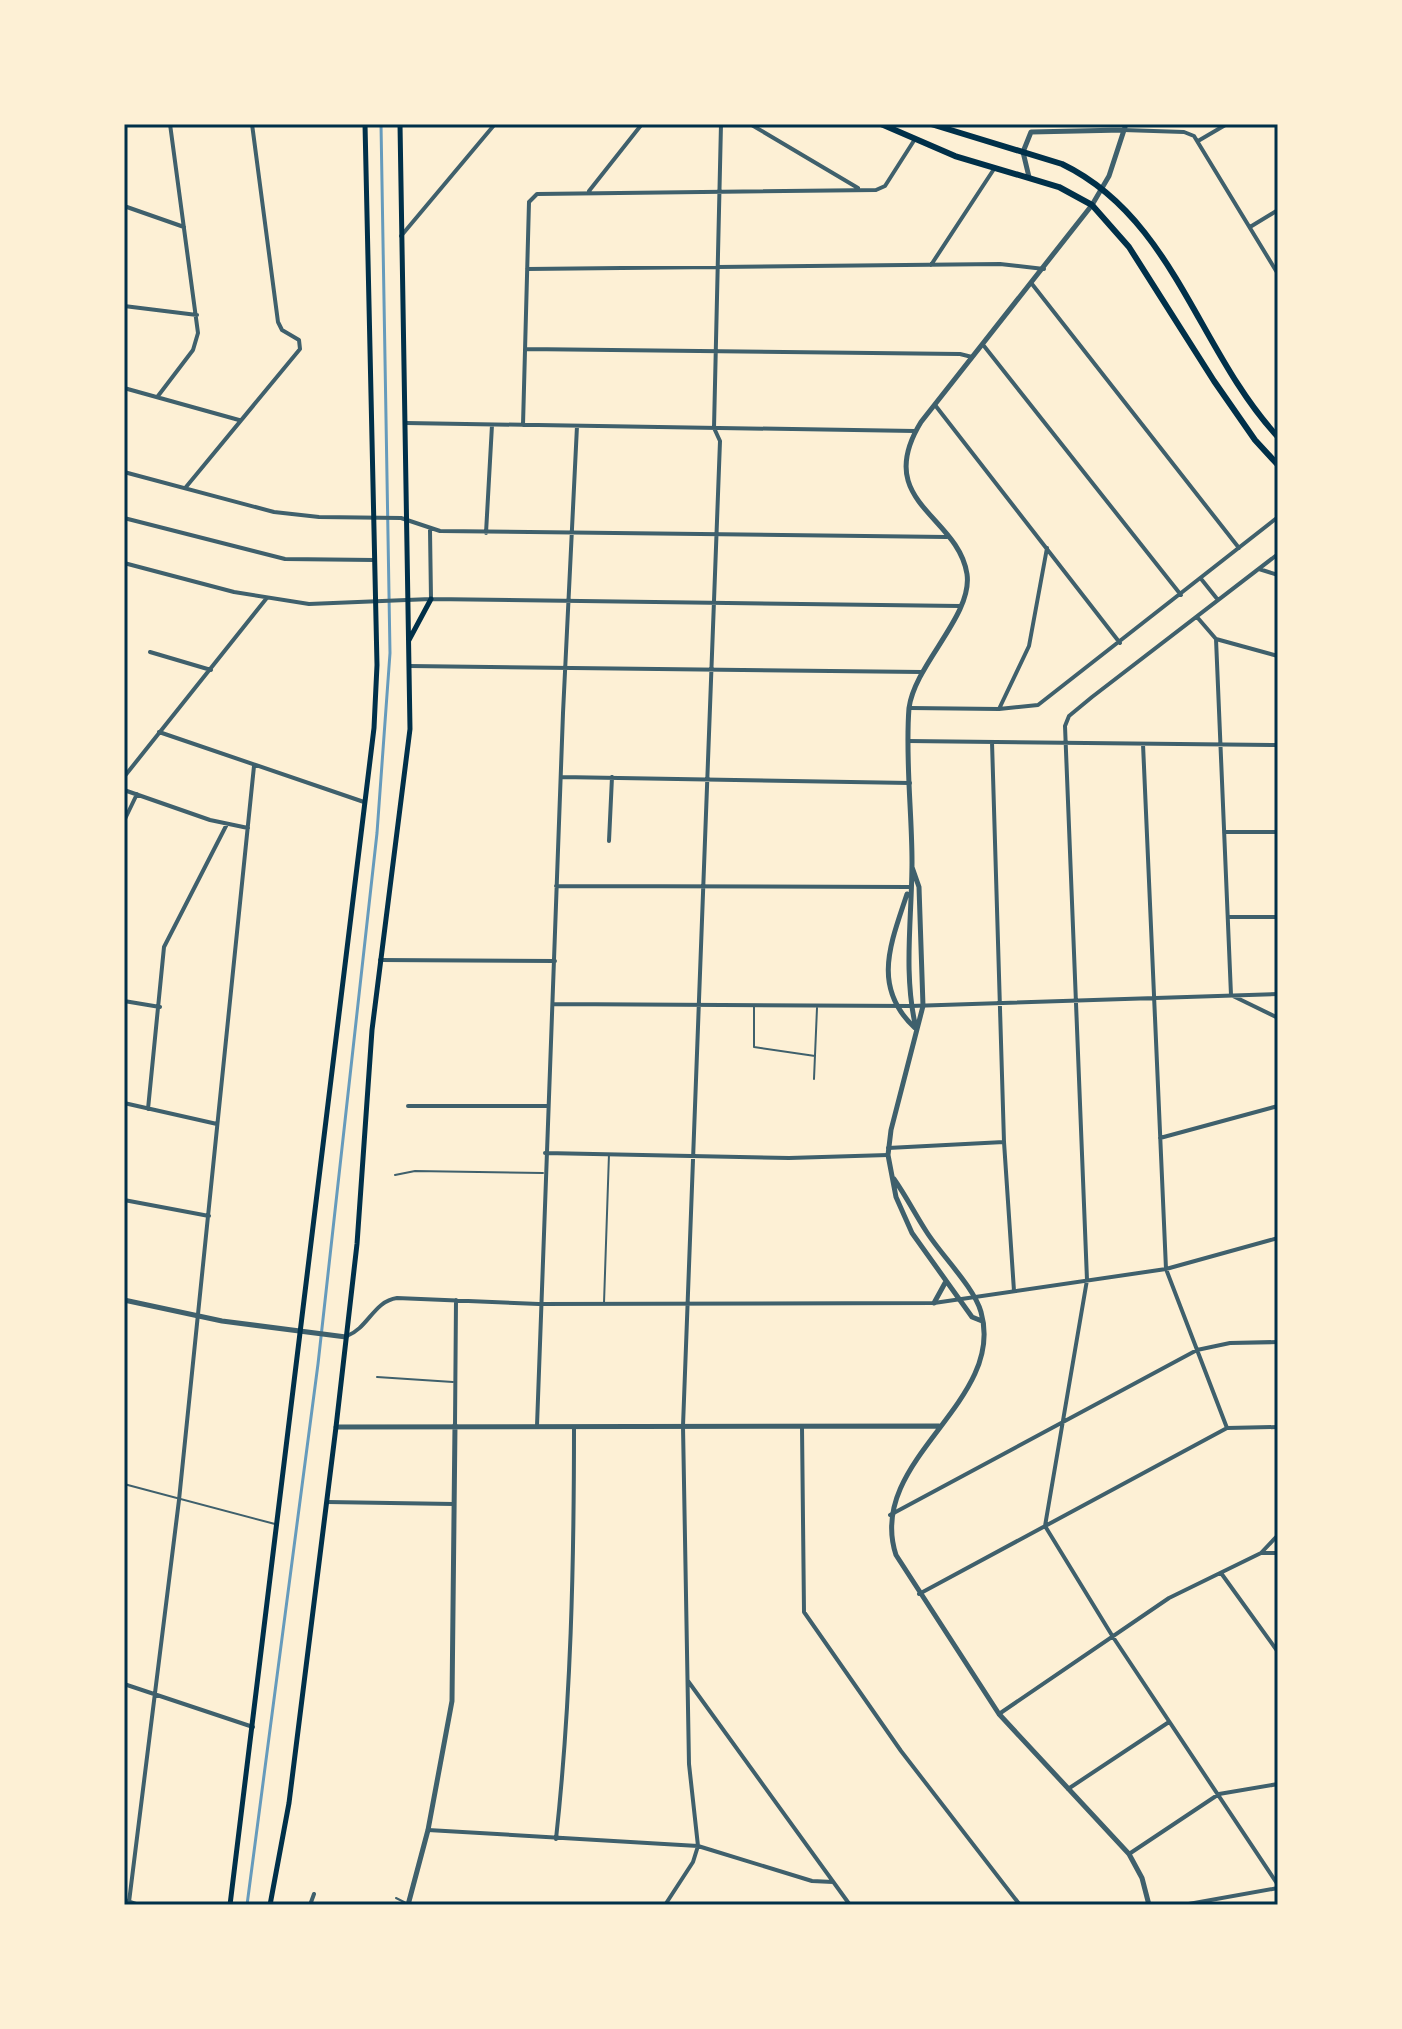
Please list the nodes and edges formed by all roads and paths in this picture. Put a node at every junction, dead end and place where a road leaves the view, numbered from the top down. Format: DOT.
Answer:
graph roads {
  1 [pos="170,124"];
  2 [pos="252,124"];
  3 [pos="365,124"];
  4 [pos="400,124"];
  5 [pos="495,124"];
  6 [pos="642,124"];
  7 [pos="721,124"];
  8 [pos="750,124"];
  9 [pos="881,124"];
  10 [pos="931,124"];
  11 [pos="1035,124"];
  12 [pos="1227,124"];
  13 [pos="946,127"];
  14 [pos="1125,127"];
  15 [pos="1031,132"];
  16 [pos="915,139"];
  17 [pos="1198,141"];
  18 [pos="1023,152"];
  19 [pos="995,167"];
  20 [pos="1029,177"];
  21 [pos="1103,189"];
  22 [pos="719,190"];
  23 [pos="860,190"];
  24 [pos="589,191"];
  25 [pos="1092,205"];
  26 [pos="124,206"];
  27 [pos="1278,210"];
  28 [pos="184,227"];
  29 [pos="1250,227"];
  30 [pos="400,238"];
  31 [pos="931,265"];
  32 [pos="718,266"];
  33 [pos="527,269"];
  34 [pos="1044,269"];
  35 [pos="1278,274"];
  36 [pos="1032,284"];
  37 [pos="124,306"];
  38 [pos="198,315"];
  39 [pos="984,346"];
  40 [pos="525,349"];
  41 [pos="715,352"];
  42 [pos="974,357"];
  43 [pos="124,388"];
  44 [pos="158,396"];
  45 [pos="935,405"];
  46 [pos="239,420"];
  47 [pos="403,423"];
  48 [pos="492,425"];
  49 [pos="523,425"];
  50 [pos="577,426"];
  51 [pos="714,428"];
  52 [pos="915,431"];
  53 [pos="1278,437"];
  54 [pos="1278,465"];
  55 [pos="124,472"];
  56 [pos="186,487"];
  57 [pos="1278,517"];
  58 [pos="124,518"];
  59 [pos="377,518"];
  60 [pos="403,519"];
  61 [pos="430,529"];
  62 [pos="486,533"];
  63 [pos="573,535"];
  64 [pos="715,537"];
  65 [pos="947,537"];
  66 [pos="1047,547"];
  67 [pos="1239,548"];
  68 [pos="1278,554"];
  69 [pos="374,560"];
  70 [pos="124,563"];
  71 [pos="1259,569"];
  72 [pos="1278,575"];
  73 [pos="1201,580"];
  74 [pos="1181,595"];
  75 [pos="266,599"];
  76 [pos="431,599"];
  77 [pos="1218,600"];
  78 [pos="405,601"];
  79 [pos="570,601"];
  80 [pos="713,603"];
  81 [pos="379,604"];
  82 [pos="960,606"];
  83 [pos="1197,617"];
  84 [pos="1216,639"];
  85 [pos="408,641"];
  86 [pos="1120,643"];
  87 [pos="150,652"];
  88 [pos="1278,656"];
  89 [pos="409,666"];
  90 [pos="566,667"];
  91 [pos="711,668"];
  92 [pos="211,670"];
  93 [pos="922,672"];
  94 [pos="909,708"];
  95 [pos="999,709"];
  96 [pos="159,732"];
  97 [pos="908,741"];
  98 [pos="992,742"];
  99 [pos="1066,742"];
  100 [pos="1143,744"];
  101 [pos="1220,744"];
  102 [pos="1278,745"];
  103 [pos="254,766"];
  104 [pos="124,777"];
  105 [pos="560,777"];
  106 [pos="612,777"];
  107 [pos="706,778"];
  108 [pos="910,783"];
  109 [pos="124,790"];
  110 [pos="137,794"];
  111 [pos="364,802"];
  112 [pos="124,821"];
  113 [pos="227,824"];
  114 [pos="248,828"];
  115 [pos="1224,832"];
  116 [pos="1278,832"];
  117 [pos="609,841"];
  118 [pos="912,867"];
  119 [pos="556,886"];
  120 [pos="701,886"];
  121 [pos="909,887"];
  122 [pos="1228,917"];
  123 [pos="1278,917"];
  124 [pos="380,960"];
  125 [pos="555,961"];
  126 [pos="1264,993"];
  127 [pos="1278,994"];
  128 [pos="1231,995"];
  129 [pos="1153,998"];
  130 [pos="124,1001"];
  131 [pos="1078,1001"];
  132 [pos="999,1003"];
  133 [pos="553,1004"];
  134 [pos="697,1006"];
  135 [pos="754,1006"];
  136 [pos="894,1006"];
  137 [pos="911,1006"];
  138 [pos="923,1006"];
  139 [pos="160,1007"];
  140 [pos="817,1007"];
  141 [pos="1262,1011"];
  142 [pos="1278,1018"];
  143 [pos="916,1028"];
  144 [pos="815,1056"];
  145 [pos="814,1079"];
  146 [pos="124,1103"];
  147 [pos="408,1106"];
  148 [pos="547,1106"];
  149 [pos="1278,1106"];
  150 [pos="148,1109"];
  151 [pos="217,1124"];
  152 [pos="1160,1138"];
  153 [pos="1004,1142"];
  154 [pos="888,1151"];
  155 [pos="545,1153"];
  156 [pos="609,1154"];
  157 [pos="691,1157"];
  158 [pos="544,1173"];
  159 [pos="395,1175"];
  160 [pos="894,1179"];
  161 [pos="124,1200"];
  162 [pos="209,1216"];
  163 [pos="1278,1238"];
  164 [pos="1166,1269"];
  165 [pos="1087,1280"];
  166 [pos="945,1282"];
  167 [pos="1014,1291"];
  168 [pos="973,1297"];
  169 [pos="124,1300"];
  170 [pos="456,1300"];
  171 [pos="958,1300"];
  172 [pos="934,1303"];
  173 [pos="539,1304"];
  174 [pos="604,1304"];
  175 [pos="687,1304"];
  176 [pos="199,1317"];
  177 [pos="982,1321"];
  178 [pos="300,1332"];
  179 [pos="346,1337"];
  180 [pos="1278,1342"];
  181 [pos="1197,1350"];
  182 [pos="377,1377"];
  183 [pos="454,1382"];
  184 [pos="455,1425"];
  185 [pos="802,1425"];
  186 [pos="537,1426"];
  187 [pos="683,1426"];
  188 [pos="940,1426"];
  189 [pos="1060,1426"];
  190 [pos="336,1427"];
  191 [pos="574,1427"];
  192 [pos="1278,1427"];
  193 [pos="1227,1428"];
  194 [pos="124,1484"];
  195 [pos="179,1500"];
  196 [pos="327,1502"];
  197 [pos="454,1504"];
  198 [pos="890,1515"];
  199 [pos="277,1524"];
  200 [pos="1045,1526"];
  201 [pos="1278,1535"];
  202 [pos="1261,1553"];
  203 [pos="1278,1553"];
  204 [pos="1221,1573"];
  205 [pos="919,1594"];
  206 [pos="1113,1637"];
  207 [pos="1278,1652"];
  208 [pos="687,1679"];
  209 [pos="124,1684"];
  210 [pos="155,1695"];
  211 [pos="999,1714"];
  212 [pos="1169,1721"];
  213 [pos="253,1727"];
  214 [pos="1278,1784"];
  215 [pos="1068,1789"];
  216 [pos="1219,1794"];
  217 [pos="428,1830"];
  218 [pos="556,1839"];
  219 [pos="698,1846"];
  220 [pos="1129,1854"];
  221 [pos="833,1882"];
  222 [pos="1278,1887"];
  223 [pos="314,1894"];
  224 [pos="396,1898"];
  225 [pos="127,1901"];
  226 [pos="139,1905"];
  227 [pos="230,1905"];
  228 [pos="270,1905"];
  229 [pos="310,1905"];
  230 [pos="408,1905"];
  231 [pos="665,1905"];
  232 [pos="850,1905"];
  233 [pos="1020,1905"];
  234 [pos="1149,1905"];
  235 [pos="1183,1905"];
  1 -- 28 [label="street"];
  2 -- 46 [label="street"];
  3 -- 59 [label="main road"];
  4 -- 30 [label="main road"];
  5 -- 30 [label="street"];
  6 -- 24 [label="street"];
  7 -- 22 [label="street"];
  8 -- 23 [label="street"];
  9 -- 16 [label="main road"];
  10 -- 13 [label="main road"];
  11 -- 15 [label="street"];
  12 -- 17 [label="street"];
  13 -- 18 [label="main road"];
  14 -- 15 [label="street"];
  14 -- 17 [label="street"];
  14 -- 21 [label="street"];
  15 -- 18 [label="street"];
  16 -- 19 [label="main road"];
  16 -- 23 [label="street"];
  17 -- 29 [label="street"];
  18 -- 20 [label="street"];
  18 -- 21 [label="main road"];
  19 -- 20 [label="main road"];
  19 -- 31 [label="street"];
  20 -- 25 [label="main road"];
  21 -- 25 [label="street"];
  21 -- 53 [label="main road"];
  22 -- 23 [label="street"];
  22 -- 24 [label="street"];
  22 -- 32 [label="street"];
  24 -- 33 [label="street"];
  25 -- 34 [label="street"];
  25 -- 54 [label="main road"];
  26 -- 28 [label="street"];
  27 -- 29 [label="street"];
  28 -- 38 [label="street"];
  29 -- 35 [label="street"];
  30 -- 47 [label="main road"];
  31 -- 32 [label="street"];
  31 -- 34 [label="street"];
  32 -- 33 [label="street"];
  32 -- 41 [label="street"];
  33 -- 40 [label="street"];
  34 -- 36 [label="street"];
  36 -- 39 [label="street"];
  36 -- 67 [label="street"];
  37 -- 38 [label="street"];
  38 -- 44 [label="street"];
  39 -- 42 [label="street"];
  39 -- 74 [label="street"];
  40 -- 41 [label="street"];
  40 -- 49 [label="street"];
  41 -- 42 [label="street"];
  41 -- 51 [label="street"];
  42 -- 45 [label="street"];
  43 -- 44 [label="street"];
  44 -- 46 [label="street"];
  45 -- 52 [label="street"];
  45 -- 66 [label="street"];
  46 -- 56 [label="street"];
  47 -- 48 [label="street"];
  47 -- 60 [label="main road"];
  48 -- 49 [label="street"];
  48 -- 62 [label="street"];
  49 -- 50 [label="street"];
  50 -- 51 [label="street"];
  50 -- 63 [label="street"];
  51 -- 52 [label="street"];
  51 -- 64 [label="street"];
  52 -- 65 [label="street"];
  55 -- 56 [label="street"];
  56 -- 59 [label="street"];
  57 -- 67 [label="street"];
  58 -- 69 [label="street"];
  59 -- 60 [label="street"];
  59 -- 69 [label="main road"];
  60 -- 61 [label="street"];
  60 -- 78 [label="main road"];
  61 -- 62 [label="street"];
  61 -- 76 [label="street"];
  62 -- 63 [label="street"];
  63 -- 64 [label="street"];
  63 -- 79 [label="street"];
  64 -- 65 [label="street"];
  64 -- 80 [label="street"];
  65 -- 82 [label="street"];
  66 -- 86 [label="street"];
  66 -- 95 [label="street"];
  67 -- 73 [label="street"];
  68 -- 71 [label="street"];
  69 -- 81 [label="main road"];
  70 -- 75 [label="street"];
  71 -- 72 [label="street"];
  71 -- 77 [label="street"];
  73 -- 74 [label="street"];
  73 -- 77 [label="street"];
  74 -- 86 [label="street"];
  75 -- 81 [label="street"];
  75 -- 92 [label="street"];
  76 -- 78 [label="street"];
  76 -- 79 [label="street"];
  76 -- 85 [label="main road"];
  77 -- 83 [label="street"];
  78 -- 81 [label="street"];
  78 -- 85 [label="main road"];
  79 -- 80 [label="street"];
  79 -- 90 [label="street"];
  80 -- 82 [label="street"];
  80 -- 91 [label="street"];
  81 -- 111 [label="main road"];
  82 -- 93 [label="street"];
  83 -- 84 [label="street"];
  83 -- 99 [label="street"];
  84 -- 88 [label="street"];
  84 -- 101 [label="street"];
  85 -- 89 [label="main road"];
  86 -- 95 [label="street"];
  87 -- 92 [label="street"];
  89 -- 90 [label="street"];
  89 -- 124 [label="main road"];
  90 -- 91 [label="street"];
  90 -- 105 [label="street"];
  91 -- 93 [label="street"];
  91 -- 107 [label="street"];
  92 -- 96 [label="street"];
  93 -- 94 [label="street"];
  94 -- 95 [label="street"];
  94 -- 97 [label="street"];
  96 -- 103 [label="street"];
  96 -- 104 [label="street"];
  97 -- 98 [label="street"];
  97 -- 108 [label="street"];
  98 -- 99 [label="street"];
  98 -- 132 [label="street"];
  99 -- 100 [label="street"];
  99 -- 131 [label="street"];
  100 -- 101 [label="street"];
  100 -- 129 [label="street"];
  101 -- 102 [label="street"];
  101 -- 115 [label="street"];
  103 -- 111 [label="street"];
  103 -- 114 [label="street"];
  105 -- 106 [label="street"];
  105 -- 119 [label="street"];
  106 -- 107 [label="street"];
  106 -- 117 [label="street"];
  107 -- 108 [label="street"];
  107 -- 120 [label="street"];
  108 -- 118 [label="street"];
  109 -- 110 [label="street"];
  110 -- 112 [label="street"];
  110 -- 113 [label="street"];
  111 -- 178 [label="main road"];
  113 -- 114 [label="street"];
  113 -- 139 [label="street"];
  114 -- 151 [label="street"];
  115 -- 116 [label="street"];
  115 -- 122 [label="street"];
  118 -- 121 [label="street"];
  118 -- 138 [label="street"];
  119 -- 120 [label="street"];
  119 -- 125 [label="street"];
  120 -- 121 [label="street"];
  120 -- 134 [label="street"];
  121 -- 136 [label="street"];
  121 -- 137 [label="street"];
  122 -- 123 [label="street"];
  122 -- 128 [label="street"];
  124 -- 125 [label="street"];
  124 -- 179 [label="main road"];
  125 -- 133 [label="street"];
  126 -- 127 [label="street"];
  126 -- 128 [label="street"];
  126 -- 141 [label="street"];
  128 -- 129 [label="street"];
  128 -- 141 [label="street"];
  129 -- 131 [label="street"];
  129 -- 152 [label="street"];
  130 -- 139 [label="street"];
  131 -- 132 [label="street"];
  131 -- 165 [label="street"];
  132 -- 138 [label="street"];
  132 -- 153 [label="street"];
  133 -- 134 [label="street"];
  133 -- 148 [label="street"];
  134 -- 135 [label="street"];
  134 -- 157 [label="street"];
  135 -- 140 [label="street"];
  135 -- 144 [label="lane"];
  136 -- 137 [label="street"];
  136 -- 140 [label="street"];
  136 -- 143 [label="street"];
  137 -- 138 [label="street"];
  137 -- 143 [label="street"];
  138 -- 143 [label="street"];
  139 -- 150 [label="street"];
  140 -- 144 [label="lane"];
  141 -- 142 [label="street"];
  143 -- 154 [label="street"];
  144 -- 145 [label="lane"];
  146 -- 150 [label="street"];
  147 -- 148 [label="street"];
  148 -- 155 [label="street"];
  149 -- 152 [label="street"];
  150 -- 151 [label="street"];
  151 -- 162 [label="street"];
  152 -- 164 [label="street"];
  153 -- 154 [label="street"];
  153 -- 167 [label="street"];
  154 -- 157 [label="street"];
  154 -- 160 [label="street"];
  155 -- 156 [label="street"];
  155 -- 158 [label="street"];
  156 -- 157 [label="street"];
  156 -- 174 [label="lane"];
  157 -- 175 [label="street"];
  158 -- 159 [label="lane"];
  158 -- 173 [label="street"];
  160 -- 166 [label="street"];
  160 -- 168 [label="street"];
  161 -- 162 [label="street"];
  162 -- 176 [label="street"];
  163 -- 164 [label="street"];
  164 -- 165 [label="street"];
  164 -- 181 [label="street"];
  165 -- 167 [label="street"];
  165 -- 189 [label="street"];
  166 -- 171 [label="street"];
  166 -- 172 [label="street"];
  167 -- 168 [label="street"];
  168 -- 171 [label="street"];
  168 -- 177 [label="street"];
  169 -- 176 [label="street"];
  170 -- 173 [label="street"];
  170 -- 179 [label="street"];
  170 -- 183 [label="street"];
  171 -- 172 [label="street"];
  171 -- 177 [label="street"];
  172 -- 175 [label="street"];
  173 -- 174 [label="street"];
  173 -- 186 [label="street"];
  174 -- 175 [label="street"];
  175 -- 187 [label="street"];
  176 -- 178 [label="street"];
  176 -- 195 [label="street"];
  177 -- 188 [label="street"];
  178 -- 179 [label="street"];
  178 -- 199 [label="main road"];
  179 -- 190 [label="main road"];
  180 -- 181 [label="street"];
  181 -- 189 [label="street"];
  181 -- 193 [label="street"];
  182 -- 183 [label="lane"];
  183 -- 184 [label="street"];
  184 -- 186 [label="street"];
  184 -- 190 [label="street"];
  184 -- 197 [label="street"];
  185 -- 187 [label="street"];
  185 -- 188 [label="street"];
  185 -- 233 [label="street"];
  186 -- 191 [label="street"];
  187 -- 191 [label="street"];
  187 -- 208 [label="street"];
  188 -- 198 [label="street"];
  189 -- 198 [label="street"];
  189 -- 200 [label="street"];
  190 -- 196 [label="main road"];
  191 -- 218 [label="street"];
  192 -- 193 [label="street"];
  193 -- 200 [label="street"];
  194 -- 195 [label="lane"];
  195 -- 199 [label="lane"];
  195 -- 210 [label="street"];
  196 -- 197 [label="street"];
  196 -- 228 [label="main road"];
  197 -- 217 [label="street"];
  198 -- 205 [label="street"];
  199 -- 213 [label="main road"];
  200 -- 205 [label="street"];
  200 -- 206 [label="street"];
  201 -- 202 [label="street"];
  202 -- 203 [label="street"];
  202 -- 204 [label="street"];
  204 -- 206 [label="street"];
  204 -- 207 [label="street"];
  205 -- 211 [label="street"];
  206 -- 211 [label="street"];
  206 -- 212 [label="street"];
  208 -- 219 [label="street"];
  208 -- 221 [label="street"];
  209 -- 210 [label="street"];
  210 -- 213 [label="street"];
  210 -- 225 [label="street"];
  211 -- 215 [label="street"];
  212 -- 215 [label="street"];
  212 -- 216 [label="street"];
  213 -- 227 [label="main road"];
  214 -- 216 [label="street"];
  215 -- 220 [label="street"];
  216 -- 220 [label="street"];
  216 -- 222 [label="street"];
  217 -- 218 [label="street"];
  217 -- 230 [label="street"];
  218 -- 219 [label="street"];
  219 -- 221 [label="street"];
  219 -- 231 [label="street"];
  220 -- 234 [label="street"];
  221 -- 232 [label="street"];
  222 -- 235 [label="street"];
  223 -- 229 [label="street"];
  224 -- 230 [label="lane"];
  225 -- 226 [label="street"];
}
